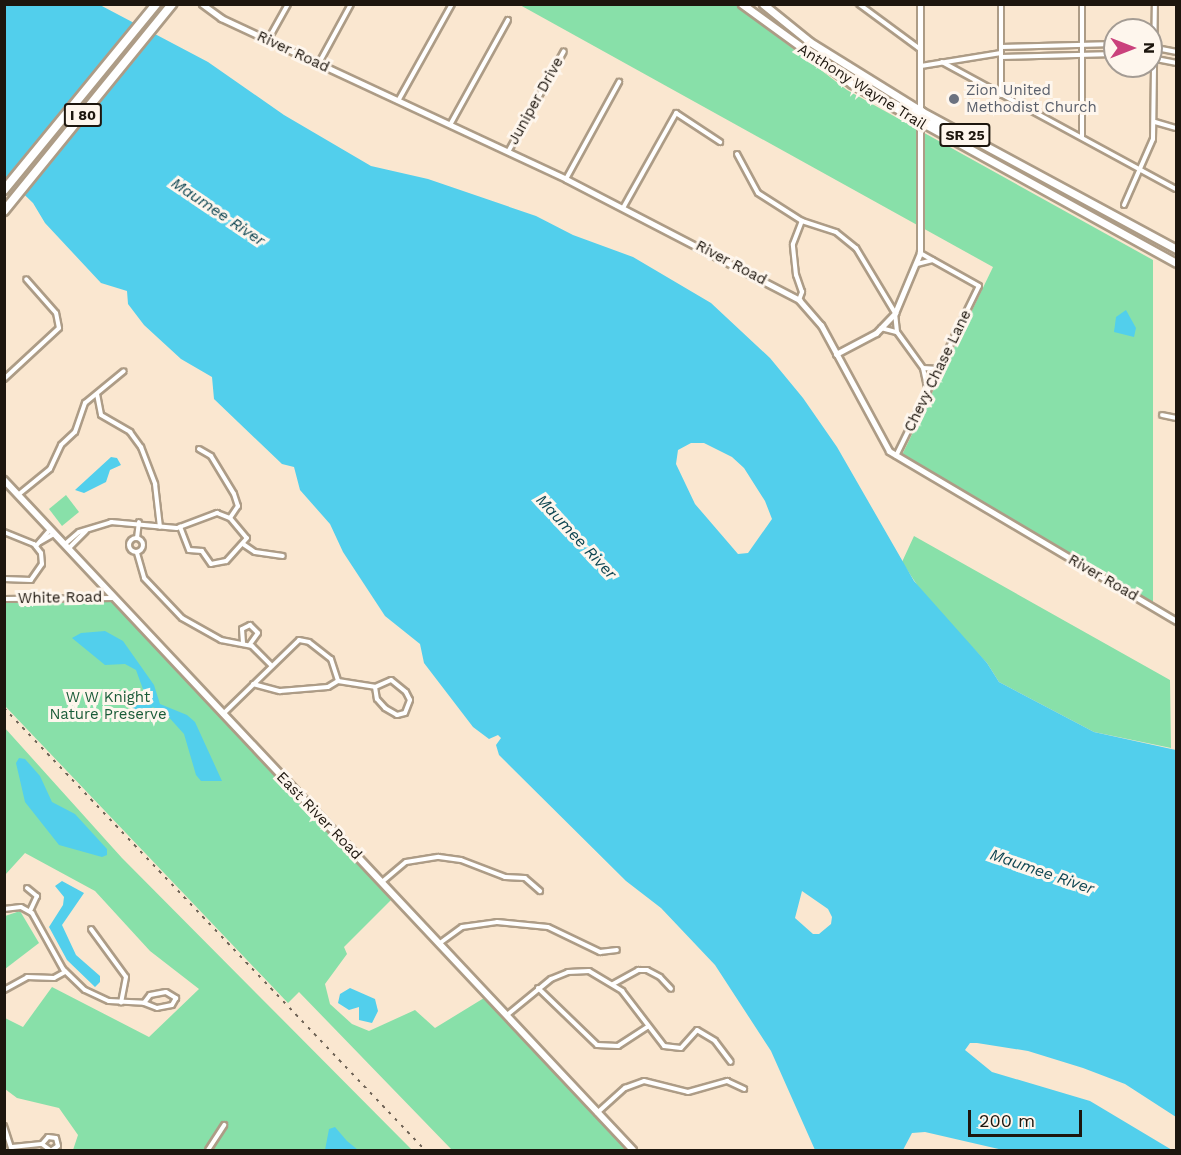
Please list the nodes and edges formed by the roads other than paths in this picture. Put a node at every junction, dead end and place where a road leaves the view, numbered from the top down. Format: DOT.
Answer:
graph roads {
  1 [pos="156,4"];
  2 [pos="172,4"];
  3 [pos="202,4"];
  4 [pos="288,4"];
  5 [pos="351,4"];
  6 [pos="452,4"];
  7 [pos="742,4"];
  8 [pos="763,4"];
  9 [pos="859,4"];
  10 [pos="920,4"];
  11 [pos="1001,4"];
  12 [pos="1082,4"];
  13 [pos="508,20"];
  14 [pos="268,40"];
  15 [pos="1082,43"];
  16 [pos="1103,44"];
  17 [pos="1001,47"];
  18 [pos="921,50"];
  19 [pos="564,51"];
  20 [pos="1082,54"];
  21 [pos="1103,54"];
  22 [pos="1001,55"];
  23 [pos="942,62"];
  24 [pos="319,63"];
  25 [pos="921,66"];
  26 [pos="1154,78"];
  27 [pos="619,82"];
  28 [pos="852,84"];
  29 [pos="1002,94"];
  30 [pos="398,101"];
  31 [pos="921,111"];
  32 [pos="1155,122"];
  33 [pos="920,124"];
  34 [pos="450,125"];
  35 [pos="1176,128"];
  36 [pos="1082,138"];
  37 [pos="977,141"];
  38 [pos="720,142"];
  39 [pos="508,152"];
  40 [pos="737,154"];
  41 [pos="1142,170"];
  42 [pos="566,179"];
  43 [pos="1176,189"];
  44 [pos="4,190"];
  45 [pos="1124,205"];
  46 [pos="623,208"];
  47 [pos="4,211"];
  48 [pos="802,221"];
  49 [pos="1176,249"];
  50 [pos="920,253"];
  51 [pos="933,260"];
  52 [pos="1176,263"];
  53 [pos="917,264"];
  54 [pos="26,279"];
  55 [pos="800,300"];
  56 [pos="895,313"];
  57 [pos="881,328"];
  58 [pos="897,332"];
  59 [pos="836,354"];
  60 [pos="922,368"];
  61 [pos="939,368"];
  62 [pos="124,371"];
  63 [pos="5,377"];
  64 [pos="928,392"];
  65 [pos="98,394"];
  66 [pos="89,399"];
  67 [pos="96,403"];
  68 [pos="1162,415"];
  69 [pos="1176,418"];
  70 [pos="199,449"];
  71 [pos="896,456"];
  72 [pos="5,481"];
  73 [pos="18,495"];
  74 [pos="230,518"];
  75 [pos="139,522"];
  76 [pos="160,526"];
  77 [pos="180,527"];
  78 [pos="4,532"];
  79 [pos="53,532"];
  80 [pos="137,538"];
  81 [pos="38,544"];
  82 [pos="243,544"];
  83 [pos="67,546"];
  84 [pos="137,553"];
  85 [pos="283,556"];
  86 [pos="4,579"];
  87 [pos="115,598"];
  88 [pos="4,599"];
  89 [pos="1176,621"];
  90 [pos="243,643"];
  91 [pos="250,645"];
  92 [pos="272,666"];
  93 [pos="262,676"];
  94 [pos="338,681"];
  95 [pos="253,684"];
  96 [pos="266,687"];
  97 [pos="375,687"];
  98 [pos="222,714"];
  99 [pos="382,882"];
  100 [pos="27,888"];
  101 [pos="540,891"];
  102 [pos="4,909"];
  103 [pos="30,911"];
  104 [pos="91,929"];
  105 [pos="440,943"];
  106 [pos="617,950"];
  107 [pos="65,972"];
  108 [pos="613,984"];
  109 [pos="537,988"];
  110 [pos="671,989"];
  111 [pos="4,990"];
  112 [pos="121,1003"];
  113 [pos="144,1003"];
  114 [pos="507,1015"];
  115 [pos="647,1027"];
  116 [pos="731,1062"];
  117 [pos="744,1089"];
  118 [pos="597,1113"];
  119 [pos="224,1125"];
  120 [pos="4,1126"];
  121 [pos="42,1144"];
  122 [pos="12,1149"];
  123 [pos="51,1150"];
  124 [pos="208,1150"];
  125 [pos="633,1150"];
  1 -- 44 [label="highway, I 80"];
  2 -- 47 [label="highway, I 80"];
  3 -- 14 [label="street, River Road"];
  4 -- 14 [label="street"];
  5 -- 24 [label="street"];
  6 -- 30 [label="street"];
  7 -- 28 [label="highway, Anthony Wayne Trail / SR 25"];
  8 -- 31 [label="highway, Anthony Wayne Trail / SR 25"];
  9 -- 18 [label="street"];
  10 -- 18 [label="street"];
  11 -- 17 [label="street"];
  12 -- 15 [label="street"];
  13 -- 34 [label="street"];
  14 -- 24 [label="street, River Road"];
  15 -- 16 [label="street"];
  15 -- 17 [label="street"];
  15 -- 20 [label="street"];
  17 -- 22 [label="street"];
  18 -- 25 [label="street"];
  19 -- 39 [label="street, Juniper Drive"];
  20 -- 21 [label="street"];
  20 -- 22 [label="street"];
  20 -- 36 [label="street"];
  22 -- 23 [label="street"];
  22 -- 29 [label="street"];
  23 -- 25 [label="street"];
  23 -- 29 [label="street"];
  24 -- 30 [label="street, River Road"];
  25 -- 31 [label="street"];
  26 -- 32 [label="street"];
  27 -- 42 [label="street"];
  28 -- 31 [label="highway"];
  28 -- 33 [label="highway, Anthony Wayne Trail / SR 25"];
  29 -- 36 [label="street"];
  30 -- 34 [label="street, River Road"];
  31 -- 33 [label="street"];
  31 -- 37 [label="highway, Anthony Wayne Trail / SR 25"];
  32 -- 35 [label="street"];
  32 -- 41 [label="street"];
  33 -- 37 [label="highway"];
  33 -- 50 [label="street"];
  33 -- 52 [label="highway, Anthony Wayne Trail / SR 25"];
  34 -- 39 [label="street, River Road"];
  36 -- 41 [label="street"];
  37 -- 49 [label="highway, Anthony Wayne Trail / SR 25"];
  38 -- 46 [label="street"];
  39 -- 42 [label="street, River Road"];
  40 -- 48 [label="street"];
  41 -- 43 [label="street"];
  41 -- 45 [label="street"];
  42 -- 46 [label="street, River Road"];
  46 -- 55 [label="street, River Road"];
  48 -- 55 [label="street"];
  48 -- 56 [label="street"];
  50 -- 51 [label="street"];
  50 -- 53 [label="street"];
  51 -- 53 [label="street"];
  51 -- 61 [label="street, Chevy Chase Lane"];
  53 -- 56 [label="street"];
  54 -- 63 [label="street"];
  55 -- 59 [label="street, River Road"];
  56 -- 57 [label="street"];
  56 -- 58 [label="street"];
  57 -- 58 [label="street"];
  57 -- 59 [label="street"];
  58 -- 60 [label="street"];
  59 -- 71 [label="street, River Road"];
  60 -- 61 [label="street"];
  60 -- 64 [label="street"];
  61 -- 64 [label="street, Chevy Chase Lane"];
  62 -- 65 [label="street"];
  64 -- 71 [label="street, Chevy Chase Lane"];
  65 -- 66 [label="street"];
  65 -- 67 [label="street"];
  66 -- 67 [label="street"];
  66 -- 73 [label="street"];
  67 -- 76 [label="street"];
  68 -- 69 [label="street"];
  70 -- 74 [label="street"];
  71 -- 89 [label="street, River Road"];
  72 -- 73 [label="main road, East River Road"];
  73 -- 79 [label="main road, East River Road"];
  74 -- 77 [label="street"];
  74 -- 82 [label="street"];
  75 -- 76 [label="street"];
  75 -- 80 [label="street"];
  75 -- 83 [label="street"];
  76 -- 77 [label="street"];
  77 -- 82 [label="street"];
  78 -- 81 [label="street"];
  79 -- 81 [label="street"];
  79 -- 83 [label="main road, East River Road"];
  80 -- 84 [label="street"];
  80 -- 84 [label="street"];
  81 -- 86 [label="street"];
  82 -- 85 [label="street"];
  83 -- 87 [label="main road, East River Road"];
  84 -- 90 [label="street"];
  87 -- 88 [label="street, White Road"];
  87 -- 98 [label="main road, East River Road"];
  90 -- 91 [label="street"];
  90 -- 91 [label="street"];
  91 -- 92 [label="street"];
  92 -- 93 [label="street"];
  92 -- 94 [label="street"];
  93 -- 95 [label="street"];
  93 -- 96 [label="street"];
  94 -- 96 [label="street"];
  94 -- 97 [label="street"];
  95 -- 96 [label="street"];
  95 -- 98 [label="street"];
  97 -- 97 [label="street"];
  98 -- 99 [label="main road, East River Road"];
  99 -- 101 [label="street"];
  99 -- 105 [label="main road, East River Road"];
  100 -- 103 [label="street"];
  102 -- 103 [label="street"];
  103 -- 107 [label="street"];
  104 -- 112 [label="street"];
  105 -- 106 [label="street"];
  105 -- 114 [label="main road, East River Road"];
  107 -- 111 [label="street"];
  107 -- 112 [label="street"];
  108 -- 109 [label="street"];
  108 -- 110 [label="street"];
  108 -- 115 [label="street"];
  109 -- 114 [label="street"];
  109 -- 115 [label="street"];
  112 -- 113 [label="street"];
  113 -- 113 [label="street"];
  114 -- 118 [label="main road, East River Road"];
  115 -- 116 [label="street"];
  117 -- 118 [label="street"];
  118 -- 125 [label="main road, East River Road"];
  119 -- 124 [label="street"];
  120 -- 122 [label="street"];
  121 -- 122 [label="street"];
  121 -- 123 [label="street"];
  121 -- 123 [label="street"];
}
